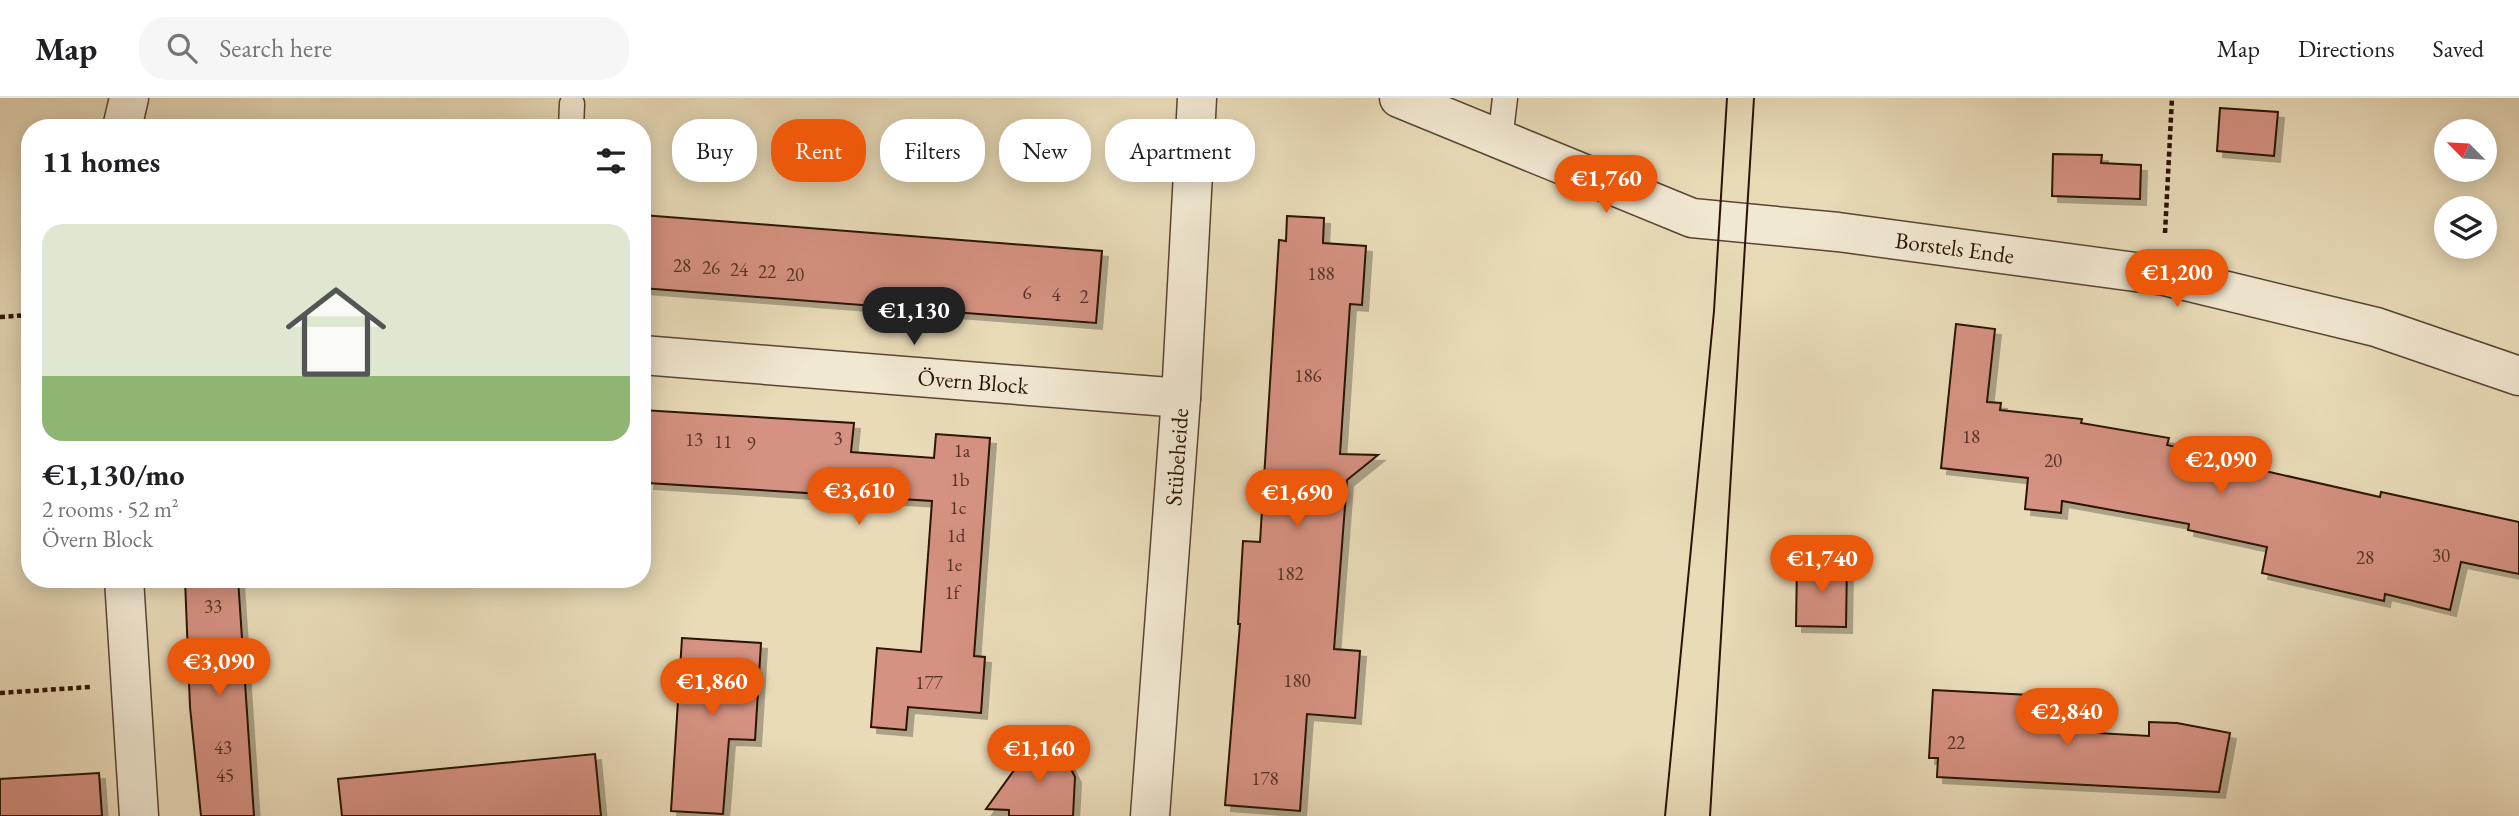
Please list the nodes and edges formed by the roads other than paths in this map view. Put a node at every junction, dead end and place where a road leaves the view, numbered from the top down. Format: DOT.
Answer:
graph roads {
  1 [pos="128,98"];
  2 [pos="1197,98"];
  3 [pos="1399,98"];
  4 [pos="1506,98"];
  5 [pos="124,119"];
  6 [pos="1500,140"];
  7 [pos="651,356"];
  8 [pos="2519,376"];
  9 [pos="1181,398"];
  10 [pos="125,588"];
  11 [pos="139,816"];
  12 [pos="1150,816"];
  1 -- 5 [label="street"];
  2 -- 9 [label="street, Stübeheide"];
  3 -- 6 [label="street, Borstels Ende"];
  4 -- 6 [label="lane"];
  6 -- 8 [label="street, Borstels Ende"];
  7 -- 9 [label="street, Övern Block"];
  9 -- 12 [label="street, Stübeheide"];
  10 -- 11 [label="street"];
}
